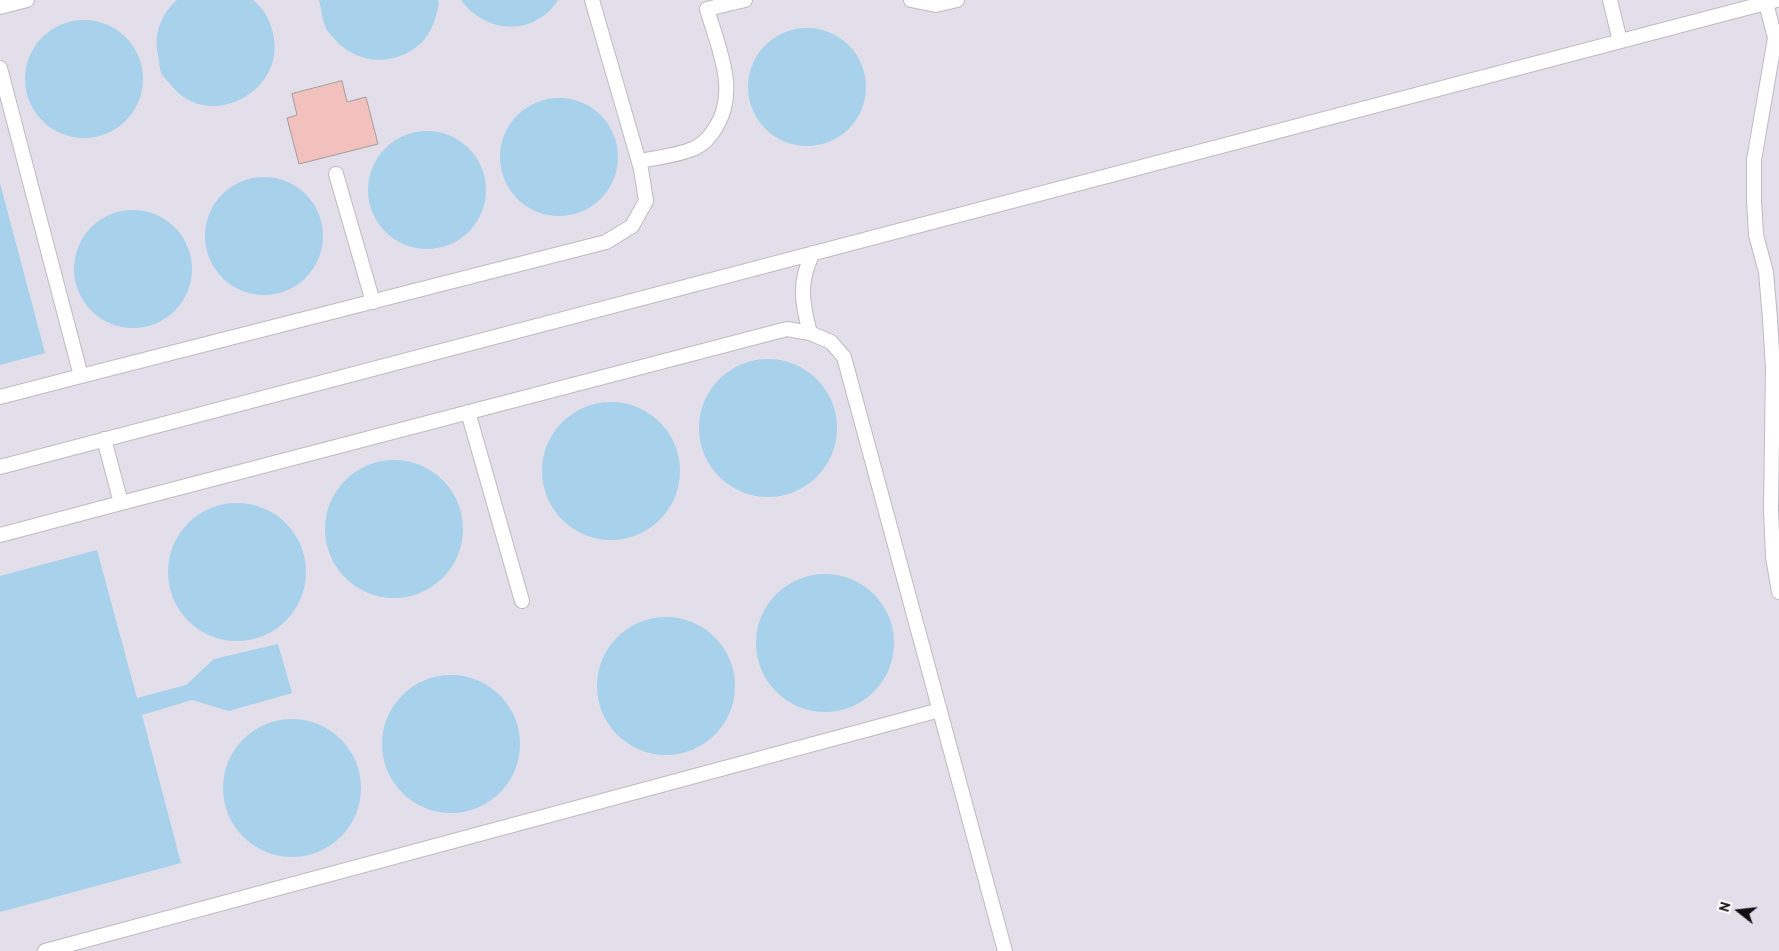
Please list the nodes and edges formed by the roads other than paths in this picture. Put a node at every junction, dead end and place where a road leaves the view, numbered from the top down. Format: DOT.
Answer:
graph roads {
  1 [pos="26,0"];
  2 [pos="592,0"];
  3 [pos="745,0"];
  4 [pos="912,0"];
  5 [pos="957,0"];
  6 [pos="1610,0"];
  7 [pos="1771,1"];
  8 [pos="706,5"];
  9 [pos="1737,5"];
  10 [pos="0,7"];
  11 [pos="1620,41"];
  12 [pos="0,68"];
  13 [pos="639,161"];
  14 [pos="336,174"];
  15 [pos="813,253"];
  16 [pos="373,302"];
  17 [pos="810,333"];
  18 [pos="81,376"];
  19 [pos="0,397"];
  20 [pos="468,412"];
  21 [pos="104,439"];
  22 [pos="0,467"];
  23 [pos="121,503"];
  24 [pos="0,535"];
  25 [pos="1779,592"];
  26 [pos="522,601"];
  27 [pos="940,710"];
  28 [pos="45,951"];
  29 [pos="1005,951"];
  1 -- 10 [label="lane"];
  2 -- 13 [label="lane"];
  3 -- 8 [label="lane"];
  4 -- 5 [label="lane"];
  6 -- 11 [label="lane"];
  7 -- 9 [label="lane"];
  7 -- 25 [label="lane"];
  8 -- 13 [label="lane"];
  9 -- 11 [label="lane"];
  11 -- 15 [label="lane"];
  12 -- 18 [label="lane"];
  13 -- 16 [label="lane"];
  14 -- 16 [label="lane"];
  15 -- 17 [label="lane"];
  15 -- 21 [label="lane"];
  16 -- 18 [label="lane"];
  17 -- 20 [label="lane"];
  17 -- 27 [label="lane"];
  18 -- 19 [label="lane"];
  20 -- 23 [label="lane"];
  20 -- 26 [label="lane"];
  21 -- 22 [label="lane"];
  21 -- 23 [label="lane"];
  23 -- 24 [label="lane"];
  27 -- 28 [label="lane"];
  27 -- 29 [label="lane"];
}
